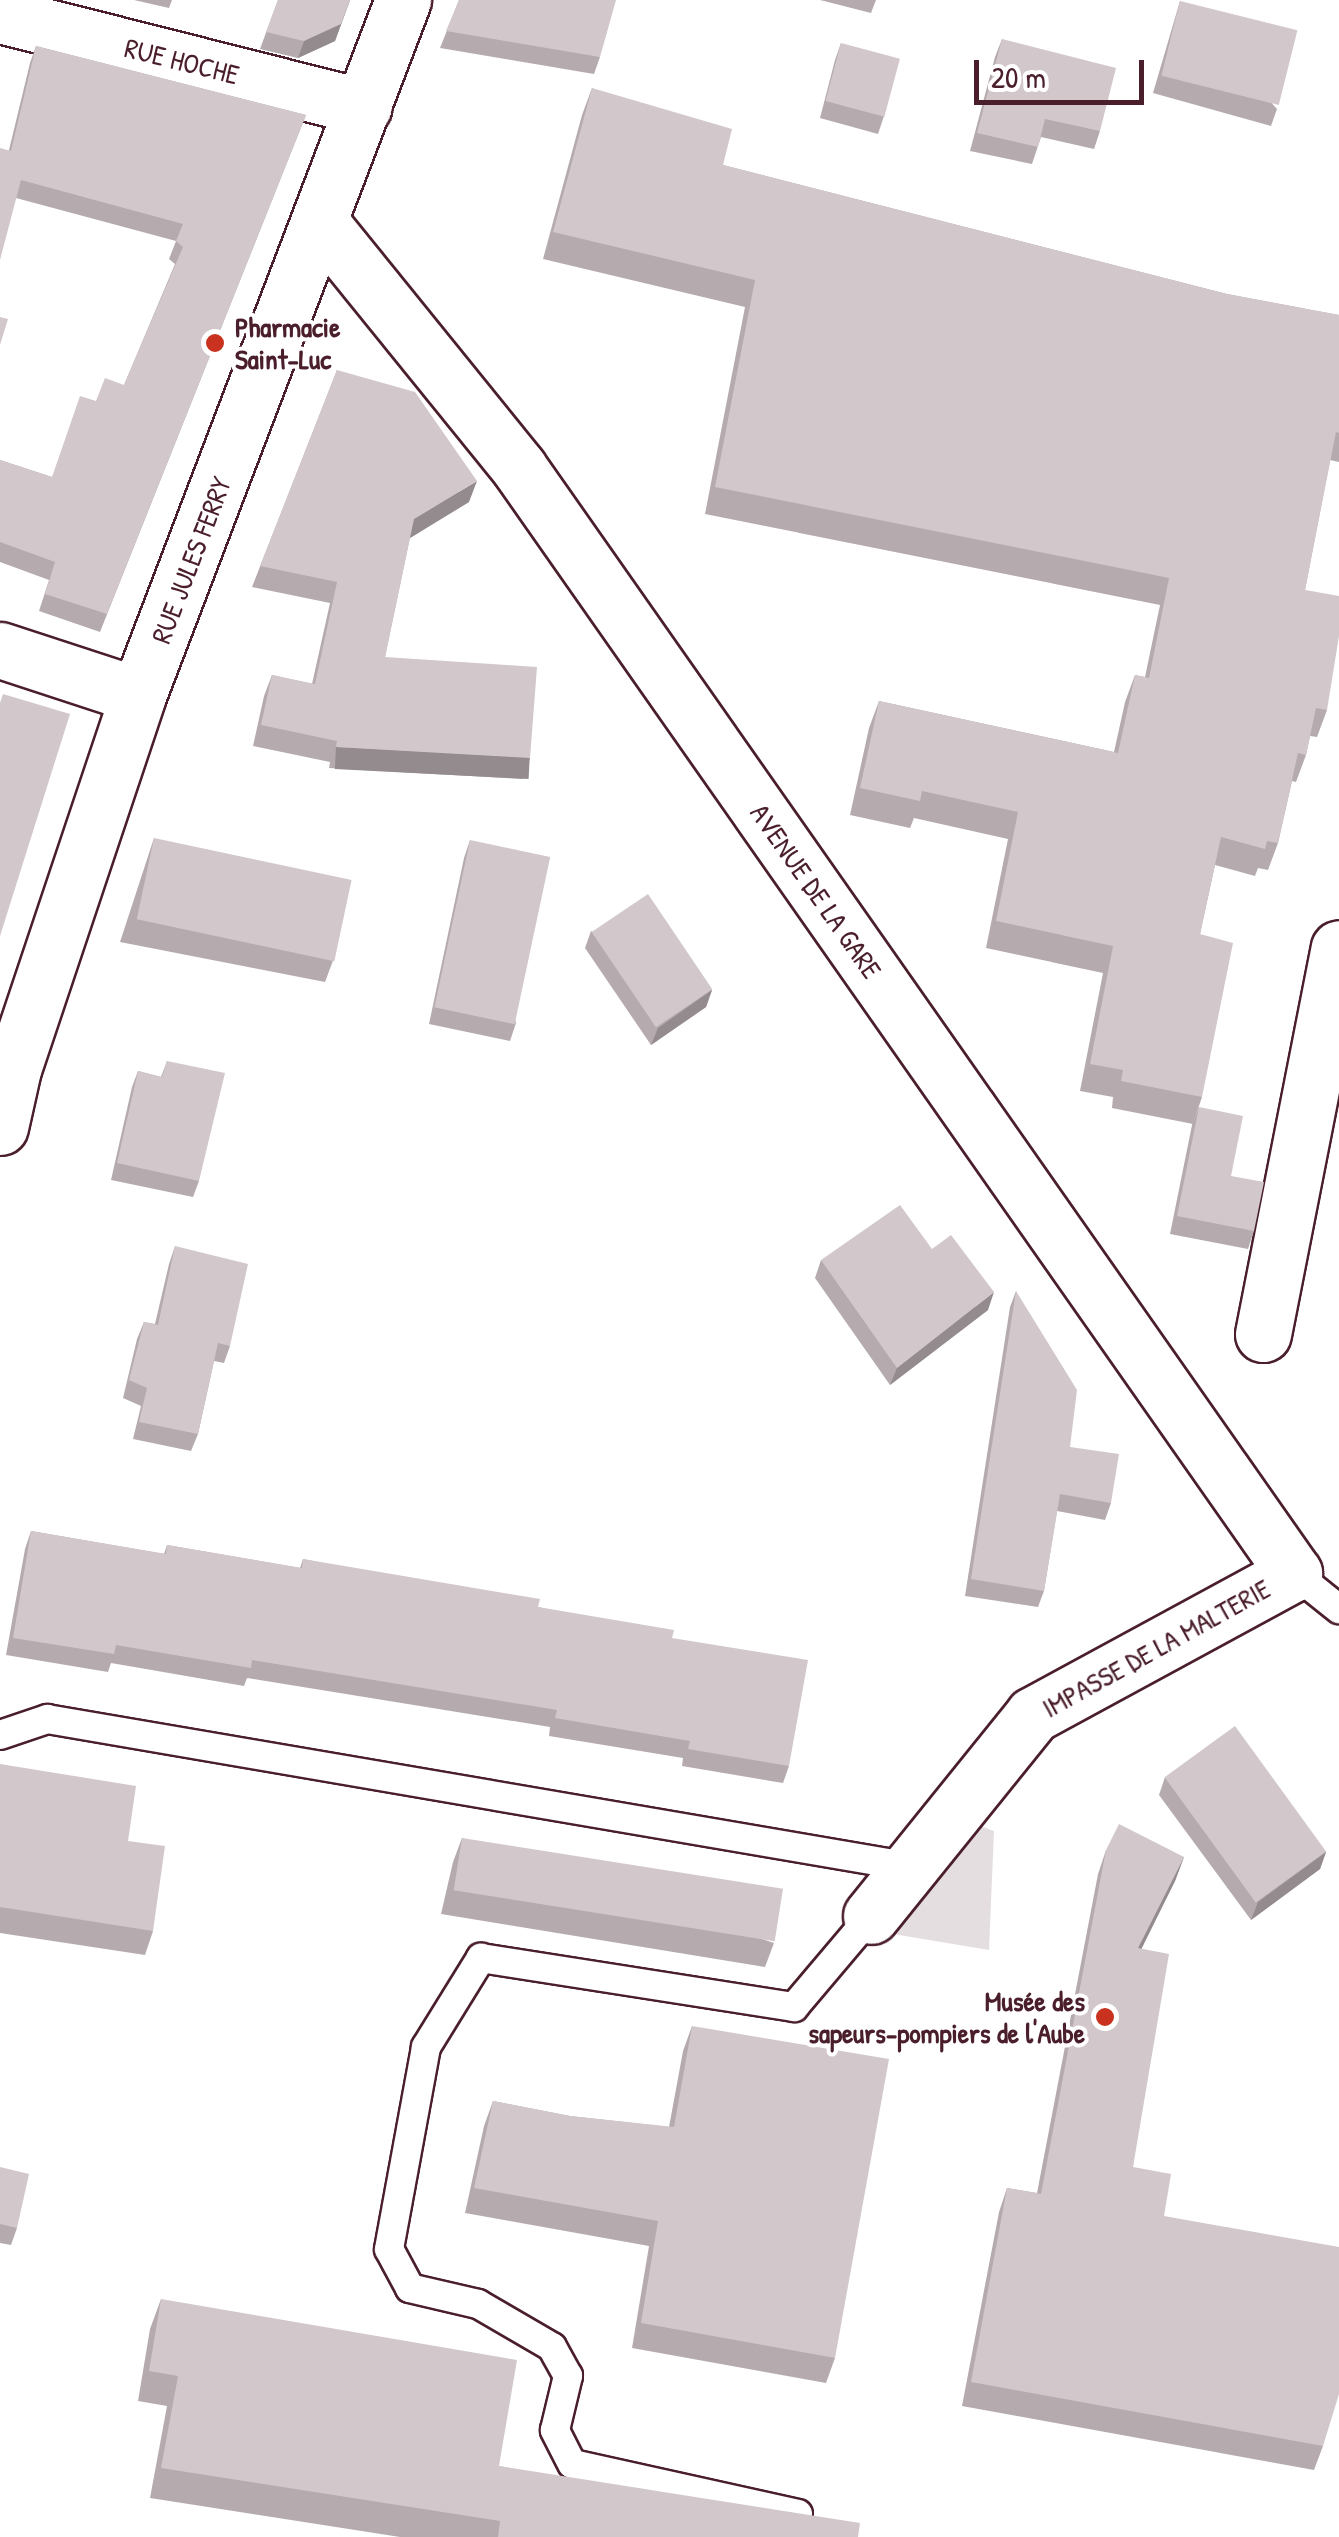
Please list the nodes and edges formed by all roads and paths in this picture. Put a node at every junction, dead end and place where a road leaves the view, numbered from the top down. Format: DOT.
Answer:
graph roads {
  1 [pos="403,0"];
  2 [pos="0,15"];
  3 [pos="364,106"];
  4 [pos="320,222"];
  5 [pos="0,650"];
  6 [pos="138,695"];
  7 [pos="1339,948"];
  8 [pos="6,1067"];
  9 [pos="0,1126"];
  10 [pos="1263,1334"];
  11 [pos="1294,1572"];
  12 [pos="1339,1610"];
  13 [pos="0,1734"];
  14 [pos="911,1866"];
  15 [pos="871,1916"];
  16 [pos="798,2514"];
  1 -- 3 [label="street, RUE JULES FERRY"];
  2 -- 3 [label="street, RUE HOCHE"];
  3 -- 4 [label="street, RUE JULES FERRY"];
  4 -- 6 [label="street, RUE JULES FERRY"];
  4 -- 11 [label="street, AVENUE DE LA GARE"];
  5 -- 6 [label="street"];
  6 -- 8 [label="street, RUE JULES FERRY"];
  7 -- 10 [label="street"];
  8 -- 9 [label="street, RUE JULES FERRY"];
  11 -- 12 [label="lane"];
  11 -- 14 [label="street, IMPASSE DE LA MALTERIE"];
  13 -- 14 [label="lane"];
  14 -- 15 [label="street, IMPASSE DE LA MALTERIE"];
  15 -- 16 [label="lane"];
}
